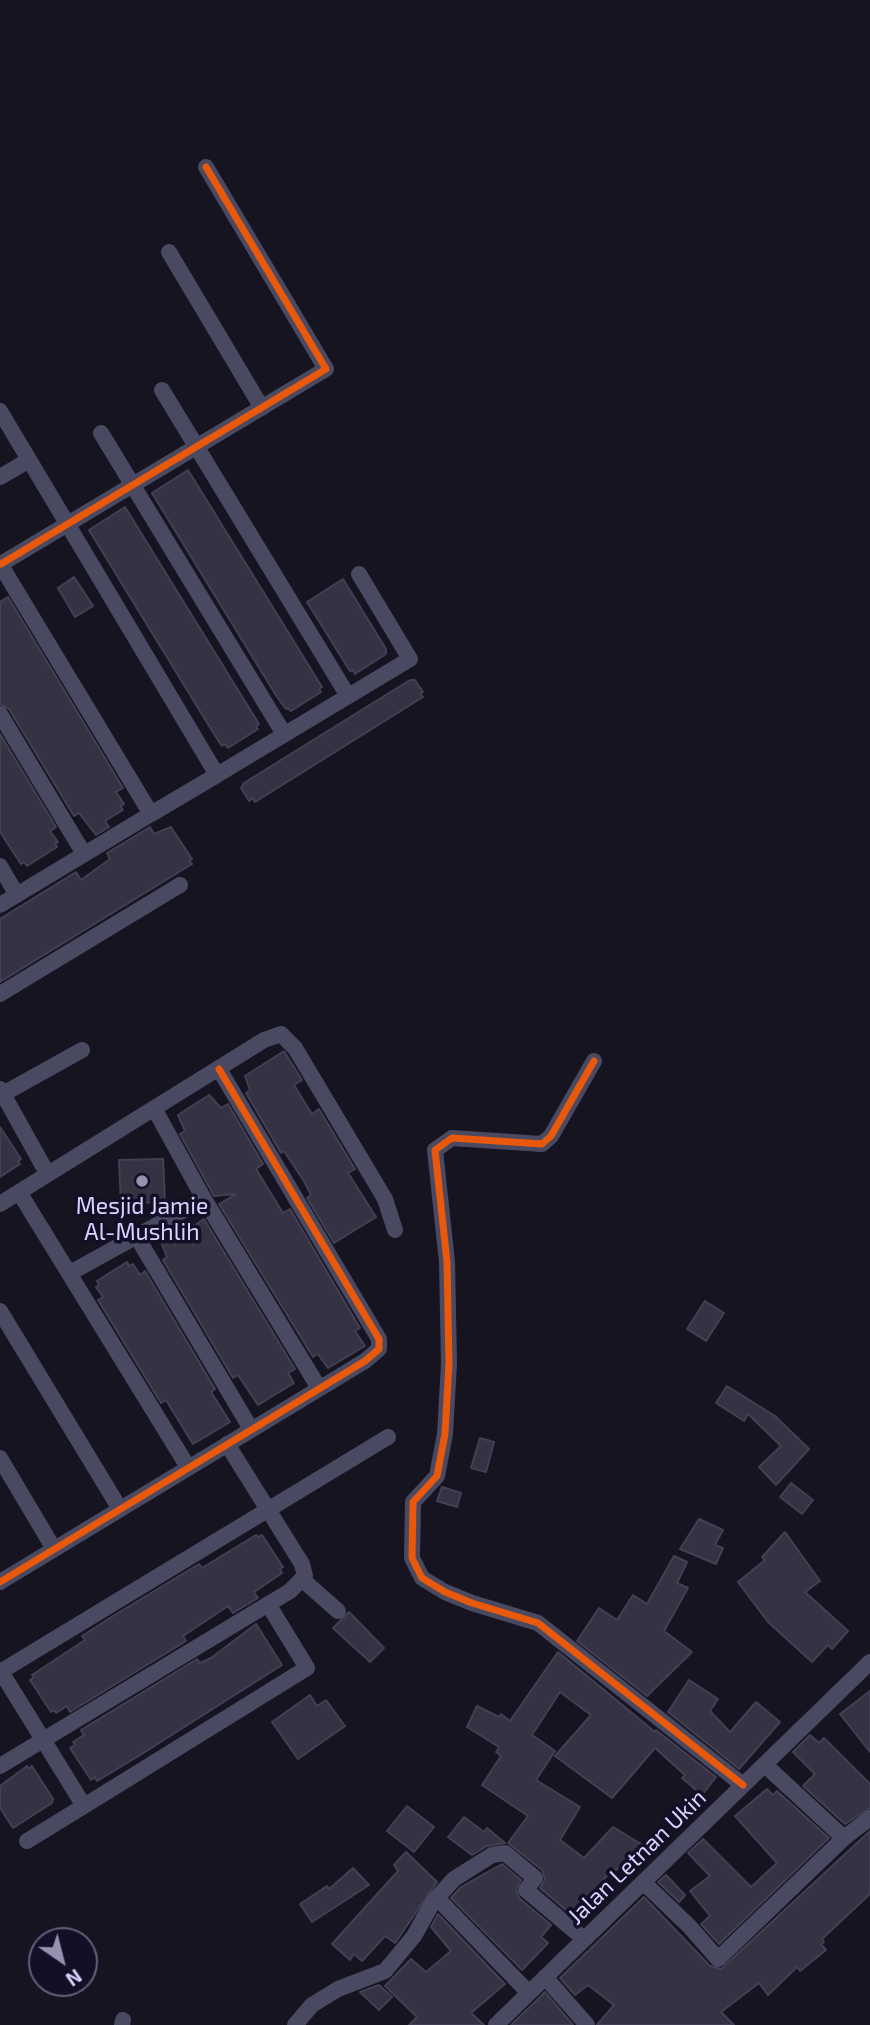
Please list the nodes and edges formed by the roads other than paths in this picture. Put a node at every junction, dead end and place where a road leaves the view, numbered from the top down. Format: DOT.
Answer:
graph roads {
  1 [pos="206,167"];
  2 [pos="169,252"];
  3 [pos="162,390"];
  4 [pos="262,408"];
  5 [pos="0,411"];
  6 [pos="101,433"];
  7 [pos="196,447"];
  8 [pos="29,460"];
  9 [pos="0,477"];
  10 [pos="132,485"];
  11 [pos="67,524"];
  12 [pos="1,564"];
  13 [pos="359,573"];
  14 [pos="348,696"];
  15 [pos="0,714"];
  16 [pos="284,734"];
  17 [pos="217,775"];
  18 [pos="151,814"];
  19 [pos="84,855"];
  20 [pos="0,866"];
  21 [pos="180,885"];
  22 [pos="17,895"];
  23 [pos="0,905"];
  24 [pos="0,994"];
  25 [pos="82,1050"];
  26 [pos="594,1061"];
  27 [pos="219,1069"];
  28 [pos="1,1093"];
  29 [pos="155,1110"];
  30 [pos="47,1173"];
  31 [pos="19,1192"];
  32 [pos="204,1199"];
  33 [pos="0,1204"];
  34 [pos="395,1230"];
  35 [pos="137,1237"];
  36 [pos="70,1273"];
  37 [pos="0,1311"];
  38 [pos="319,1388"];
  39 [pos="251,1429"];
  40 [pos="388,1437"];
  41 [pos="227,1444"];
  42 [pos="0,1458"];
  43 [pos="188,1467"];
  44 [pos="120,1509"];
  45 [pos="268,1510"];
  46 [pos="54,1549"];
  47 [pos="305,1576"];
  48 [pos="0,1582"];
  49 [pos="268,1604"];
  50 [pos="338,1611"];
  51 [pos="870,1662"];
  52 [pos="0,1671"];
  53 [pos="43,1739"];
  54 [pos="765,1765"];
  55 [pos="0,1766"];
  56 [pos="743,1785"];
  57 [pos="84,1806"];
  58 [pos="870,1818"];
  59 [pos="844,1838"];
  60 [pos="27,1841"];
  61 [pos="643,1882"];
  62 [pos="437,1898"];
  63 [pos="584,1939"];
  64 [pos="545,1978"];
  65 [pos="529,1993"];
  66 [pos="301,2023"];
  67 [pos="496,2025"];
  68 [pos="587,2025"];
  1 -- 4 [label="street"];
  2 -- 4 [label="street"];
  3 -- 7 [label="street"];
  4 -- 7 [label="street"];
  5 -- 8 [label="street"];
  6 -- 10 [label="street"];
  7 -- 10 [label="street"];
  7 -- 14 [label="street"];
  8 -- 9 [label="street"];
  8 -- 11 [label="street"];
  10 -- 11 [label="street"];
  10 -- 16 [label="street"];
  11 -- 12 [label="street"];
  11 -- 17 [label="street"];
  12 -- 18 [label="street"];
  13 -- 14 [label="street"];
  14 -- 16 [label="street"];
  15 -- 19 [label="street"];
  16 -- 17 [label="street"];
  17 -- 18 [label="street"];
  18 -- 19 [label="street"];
  19 -- 22 [label="street"];
  20 -- 22 [label="street"];
  21 -- 24 [label="street"];
  22 -- 23 [label="street"];
  25 -- 28 [label="street"];
  26 -- 56 [label="street"];
  27 -- 29 [label="street"];
  27 -- 34 [label="street"];
  27 -- 38 [label="street"];
  28 -- 30 [label="street"];
  29 -- 30 [label="street"];
  29 -- 32 [label="street"];
  30 -- 31 [label="street"];
  31 -- 33 [label="street"];
  31 -- 36 [label="street"];
  32 -- 35 [label="street"];
  32 -- 38 [label="street"];
  35 -- 36 [label="street"];
  35 -- 39 [label="street"];
  36 -- 43 [label="street"];
  37 -- 44 [label="street"];
  38 -- 39 [label="street"];
  39 -- 41 [label="street"];
  40 -- 45 [label="street"];
  41 -- 43 [label="street"];
  41 -- 45 [label="street"];
  42 -- 46 [label="street"];
  43 -- 44 [label="street"];
  44 -- 46 [label="street"];
  45 -- 47 [label="street"];
  45 -- 52 [label="street"];
  46 -- 48 [label="street"];
  47 -- 49 [label="street"];
  47 -- 50 [label="street"];
  49 -- 53 [label="street"];
  49 -- 57 [label="street"];
  51 -- 54 [label="street, Jalan Letnan Ukin"];
  52 -- 53 [label="street"];
  53 -- 55 [label="street"];
  53 -- 57 [label="street"];
  54 -- 56 [label="street, Jalan Letnan Ukin"];
  54 -- 59 [label="street"];
  56 -- 61 [label="street, Jalan Letnan Ukin"];
  57 -- 60 [label="street"];
  58 -- 59 [label="street"];
  59 -- 61 [label="street"];
  61 -- 63 [label="street, Jalan Letnan Ukin"];
  62 -- 63 [label="street"];
  62 -- 65 [label="street"];
  62 -- 66 [label="street"];
  63 -- 64 [label="street, Jalan Letnan Ukin"];
  64 -- 65 [label="street, Jalan Letnan Ukin"];
  64 -- 68 [label="street"];
  65 -- 67 [label="street, Jalan Letnan Ukin"];
}
